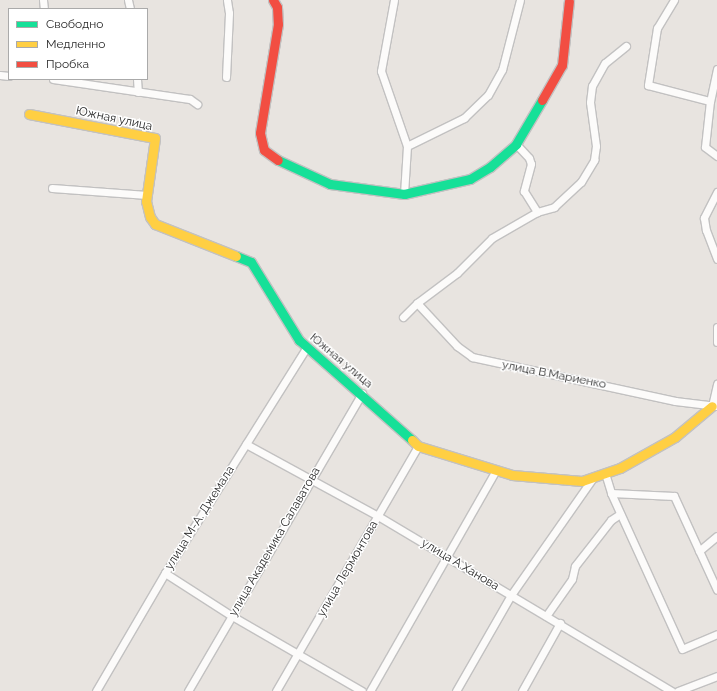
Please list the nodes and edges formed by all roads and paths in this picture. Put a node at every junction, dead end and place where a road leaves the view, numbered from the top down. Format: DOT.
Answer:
graph roads {
  1 [pos="227,0"];
  2 [pos="273,0"];
  3 [pos="394,0"];
  4 [pos="520,0"];
  5 [pos="674,0"];
  6 [pos="569,1"];
  7 [pos="626,46"];
  8 [pos="717,69"];
  9 [pos="226,77"];
  10 [pos="60,80"];
  11 [pos="137,80"];
  12 [pos="138,92"];
  13 [pos="710,101"];
  14 [pos="197,104"];
  15 [pos="29,114"];
  16 [pos="516,144"];
  17 [pos="407,146"];
  18 [pos="717,156"];
  19 [pos="52,188"];
  20 [pos="717,192"];
  21 [pos="404,194"];
  22 [pos="148,195"];
  23 [pos="537,212"];
  24 [pos="717,259"];
  25 [pos="416,303"];
  26 [pos="403,317"];
  27 [pos="717,327"];
  28 [pos="717,342"];
  29 [pos="307,347"];
  30 [pos="717,384"];
  31 [pos="362,393"];
  32 [pos="715,406"];
  33 [pos="246,444"];
  34 [pos="418,446"];
  35 [pos="496,470"];
  36 [pos="605,473"];
  37 [pos="595,477"];
  38 [pos="310,481"];
  39 [pos="610,493"];
  40 [pos="620,514"];
  41 [pos="378,516"];
  42 [pos="717,536"];
  43 [pos="699,551"];
  44 [pos="447,557"];
  45 [pos="165,573"];
  46 [pos="717,590"];
  47 [pos="511,595"];
  48 [pos="232,616"];
  49 [pos="546,616"];
  50 [pos="560,624"];
  51 [pos="717,634"];
  52 [pos="298,654"];
  53 [pos="717,676"];
  54 [pos="96,691"];
  55 [pos="188,691"];
  56 [pos="276,691"];
  57 [pos="362,691"];
  58 [pos="370,691"];
  59 [pos="456,691"];
  60 [pos="522,691"];
  61 [pos="672,691"];
  62 [pos="678,691"];
  1 -- 9 [label="street"];
  2 -- 21 [label="street"];
  3 -- 17 [label="street"];
  4 -- 17 [label="street"];
  5 -- 13 [label="street"];
  6 -- 16 [label="street"];
  7 -- 23 [label="street"];
  8 -- 13 [label="street"];
  10 -- 12 [label="street"];
  11 -- 12 [label="street"];
  12 -- 14 [label="street"];
  13 -- 18 [label="street"];
  15 -- 22 [label="street, Южная улица"];
  16 -- 21 [label="street"];
  16 -- 23 [label="street"];
  17 -- 21 [label="street"];
  19 -- 22 [label="street"];
  20 -- 24 [label="street"];
  22 -- 29 [label="street, Южная улица"];
  23 -- 25 [label="street"];
  25 -- 26 [label="street"];
  25 -- 32 [label="street, улица В.Мариенко"];
  27 -- 28 [label="street"];
  29 -- 31 [label="street, Южная улица"];
  29 -- 33 [label="street, улица М-А. Джемала"];
  30 -- 32 [label="street"];
  31 -- 34 [label="street, Южная улица"];
  31 -- 38 [label="street, улица Академика Салаватова"];
  32 -- 36 [label="street, Южная улица"];
  33 -- 38 [label="street, улица А.Ханова"];
  33 -- 45 [label="street, улица М-А. Джемала"];
  34 -- 35 [label="street, Южная улица"];
  34 -- 41 [label="street, улица Лермонтова"];
  35 -- 37 [label="street, Южная улица"];
  35 -- 44 [label="street"];
  36 -- 37 [label="street, Южная улица"];
  36 -- 39 [label="street"];
  37 -- 47 [label="street"];
  38 -- 41 [label="street, улица А.Ханова"];
  38 -- 48 [label="street, улица Академика Салаватова"];
  39 -- 40 [label="street"];
  39 -- 43 [label="street"];
  40 -- 49 [label="street"];
  40 -- 51 [label="street"];
  41 -- 44 [label="street, улица А.Ханова"];
  41 -- 52 [label="street, улица Лермонтова"];
  42 -- 43 [label="street"];
  43 -- 46 [label="street"];
  44 -- 47 [label="street, улица А.Ханова"];
  44 -- 58 [label="street"];
  45 -- 48 [label="street"];
  45 -- 54 [label="street, улица М-А. Джемала"];
  47 -- 49 [label="street, улица А.Ханова"];
  47 -- 59 [label="street"];
  48 -- 52 [label="street"];
  48 -- 55 [label="street, улица Академика Салаватова"];
  49 -- 50 [label="street, улица А.Ханова"];
  50 -- 60 [label="street"];
  50 -- 61 [label="street, улица А.Ханова"];
  52 -- 56 [label="street, улица Лермонтова"];
  52 -- 57 [label="street"];
  53 -- 62 [label="street"];
}
